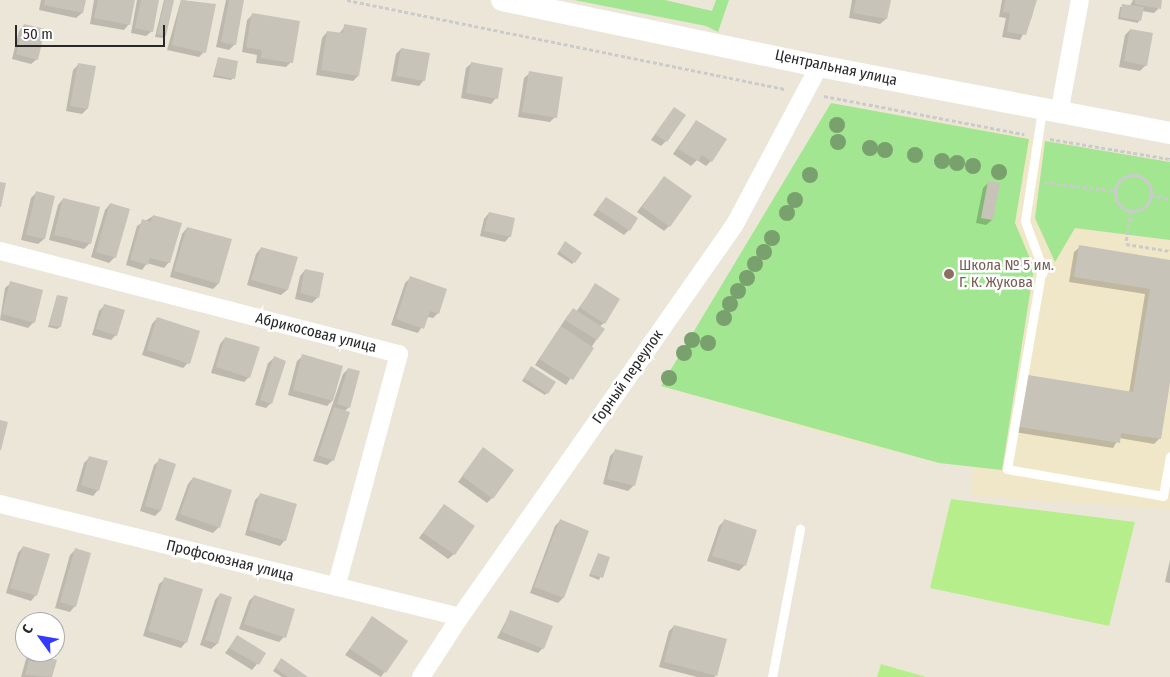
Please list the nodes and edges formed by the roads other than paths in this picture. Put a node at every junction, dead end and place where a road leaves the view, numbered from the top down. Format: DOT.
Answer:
graph roads {
  1 [pos="502,0"];
  2 [pos="1080,0"];
  3 [pos="819,66"];
  4 [pos="1050,112"];
  5 [pos="1170,134"];
  6 [pos="0,251"];
  7 [pos="1170,457"];
  8 [pos="0,504"];
  9 [pos="800,529"];
  10 [pos="336,587"];
  11 [pos="460,617"];
  12 [pos="421,677"];
  13 [pos="772,677"];
  1 -- 3 [label="street, Центральная улица"];
  2 -- 4 [label="street"];
  3 -- 4 [label="street, Центральная улица"];
  3 -- 11 [label="street, Горный переулок"];
  4 -- 5 [label="street, Центральная улица"];
  4 -- 7 [label="lane"];
  6 -- 10 [label="street, Абрикосовая улица"];
  8 -- 10 [label="street, Профсоюзная улица"];
  9 -- 13 [label="lane"];
  10 -- 11 [label="street, Профсоюзная улица"];
  11 -- 12 [label="street, Горный переулок"];
}
